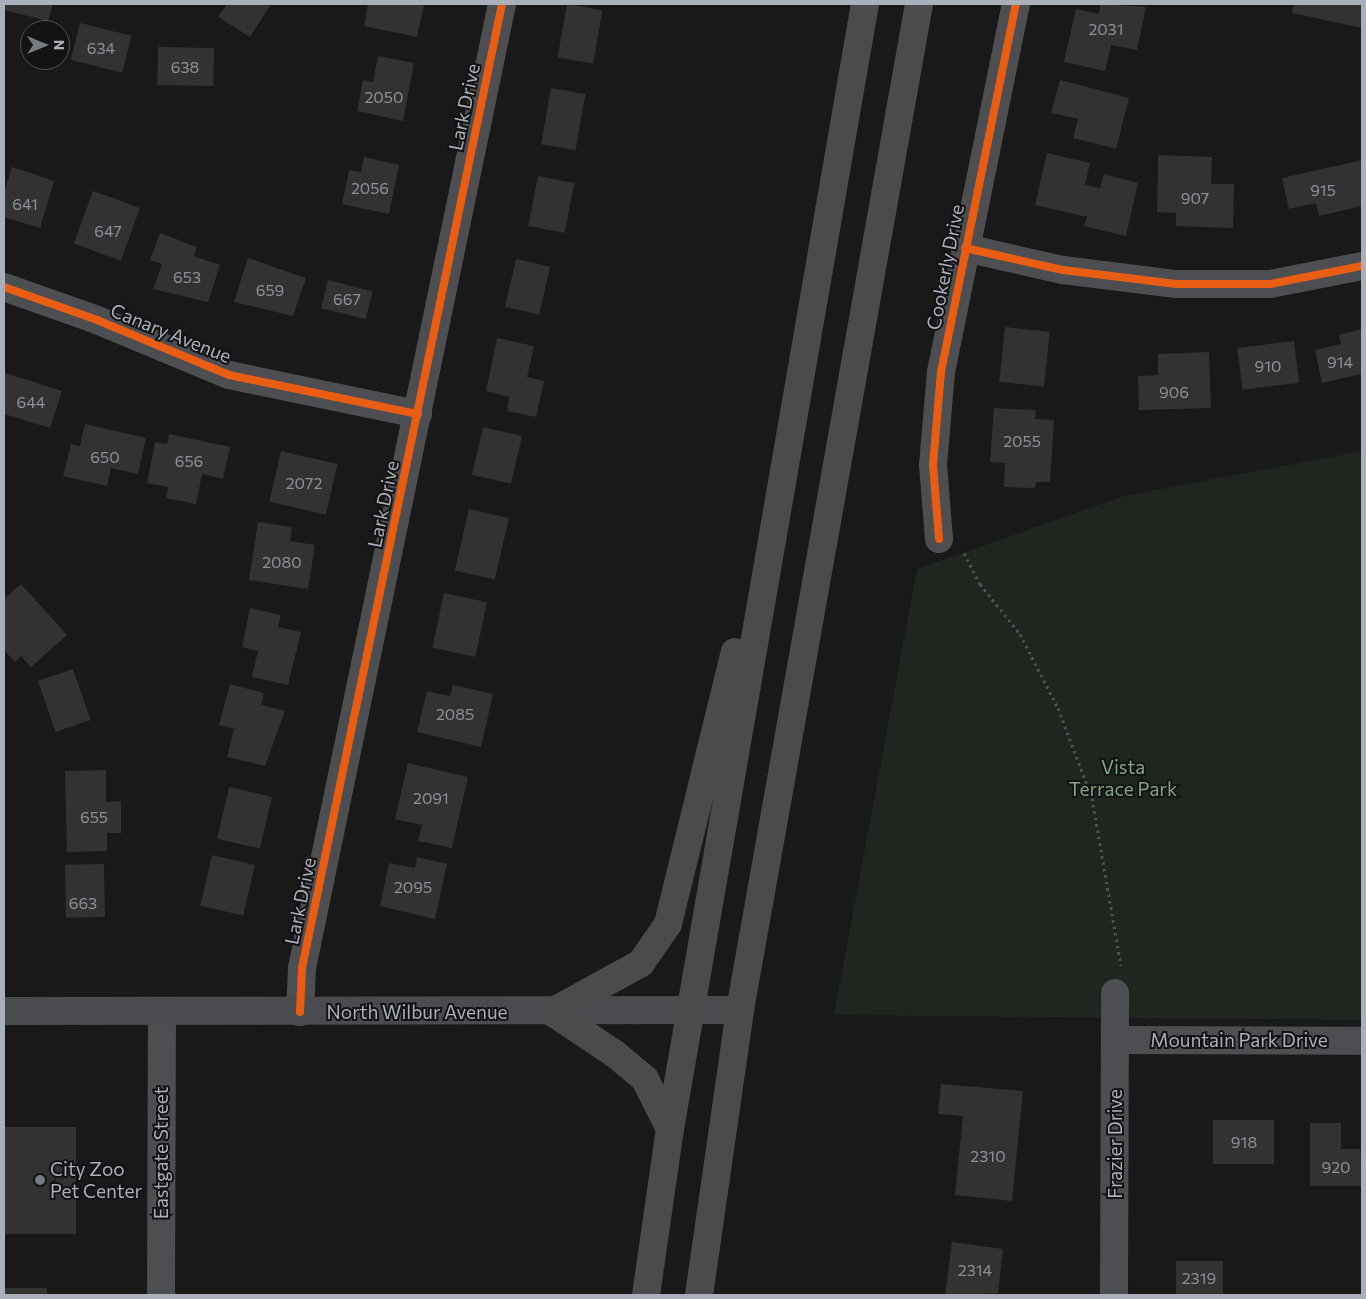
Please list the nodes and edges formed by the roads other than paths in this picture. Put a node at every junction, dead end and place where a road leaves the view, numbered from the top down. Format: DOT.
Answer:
graph roads {
  1 [pos="502,4"];
  2 [pos="866,4"];
  3 [pos="919,4"];
  4 [pos="1016,4"];
  5 [pos="965,248"];
  6 [pos="1362,266"];
  7 [pos="4,287"];
  8 [pos="418,414"];
  9 [pos="789,432"];
  10 [pos="939,539"];
  11 [pos="1115,993"];
  12 [pos="740,1010"];
  13 [pos="4,1011"];
  14 [pos="162,1011"];
  15 [pos="690,1011"];
  16 [pos="300,1012"];
  17 [pos="552,1012"];
  18 [pos="1115,1040"];
  19 [pos="1362,1041"];
  20 [pos="670,1129"];
  21 [pos="161,1295"];
  22 [pos="646,1295"];
  23 [pos="699,1295"];
  24 [pos="1114,1295"];
  1 -- 8 [label="street, Lark Drive"];
  2 -- 9 [label="highway"];
  3 -- 12 [label="highway"];
  4 -- 5 [label="street, Cookerly Drive"];
  5 -- 6 [label="street"];
  5 -- 10 [label="street, Cookerly Drive"];
  7 -- 8 [label="street, Canary Avenue"];
  8 -- 16 [label="street, Lark Drive"];
  9 -- 15 [label="highway"];
  9 -- 17 [label="highway"];
  11 -- 18 [label="street, Frazier Drive"];
  12 -- 15 [label="main road, North Wilbur Avenue"];
  12 -- 23 [label="highway"];
  13 -- 14 [label="main road, North Wilbur Avenue"];
  14 -- 16 [label="main road, North Wilbur Avenue"];
  14 -- 21 [label="street, Eastgate Street"];
  15 -- 17 [label="main road, North Wilbur Avenue"];
  15 -- 20 [label="highway"];
  16 -- 17 [label="main road, North Wilbur Avenue"];
  17 -- 20 [label="highway"];
  18 -- 19 [label="street, Mountain Park Drive"];
  18 -- 24 [label="street, Frazier Drive"];
  20 -- 22 [label="highway"];
}
